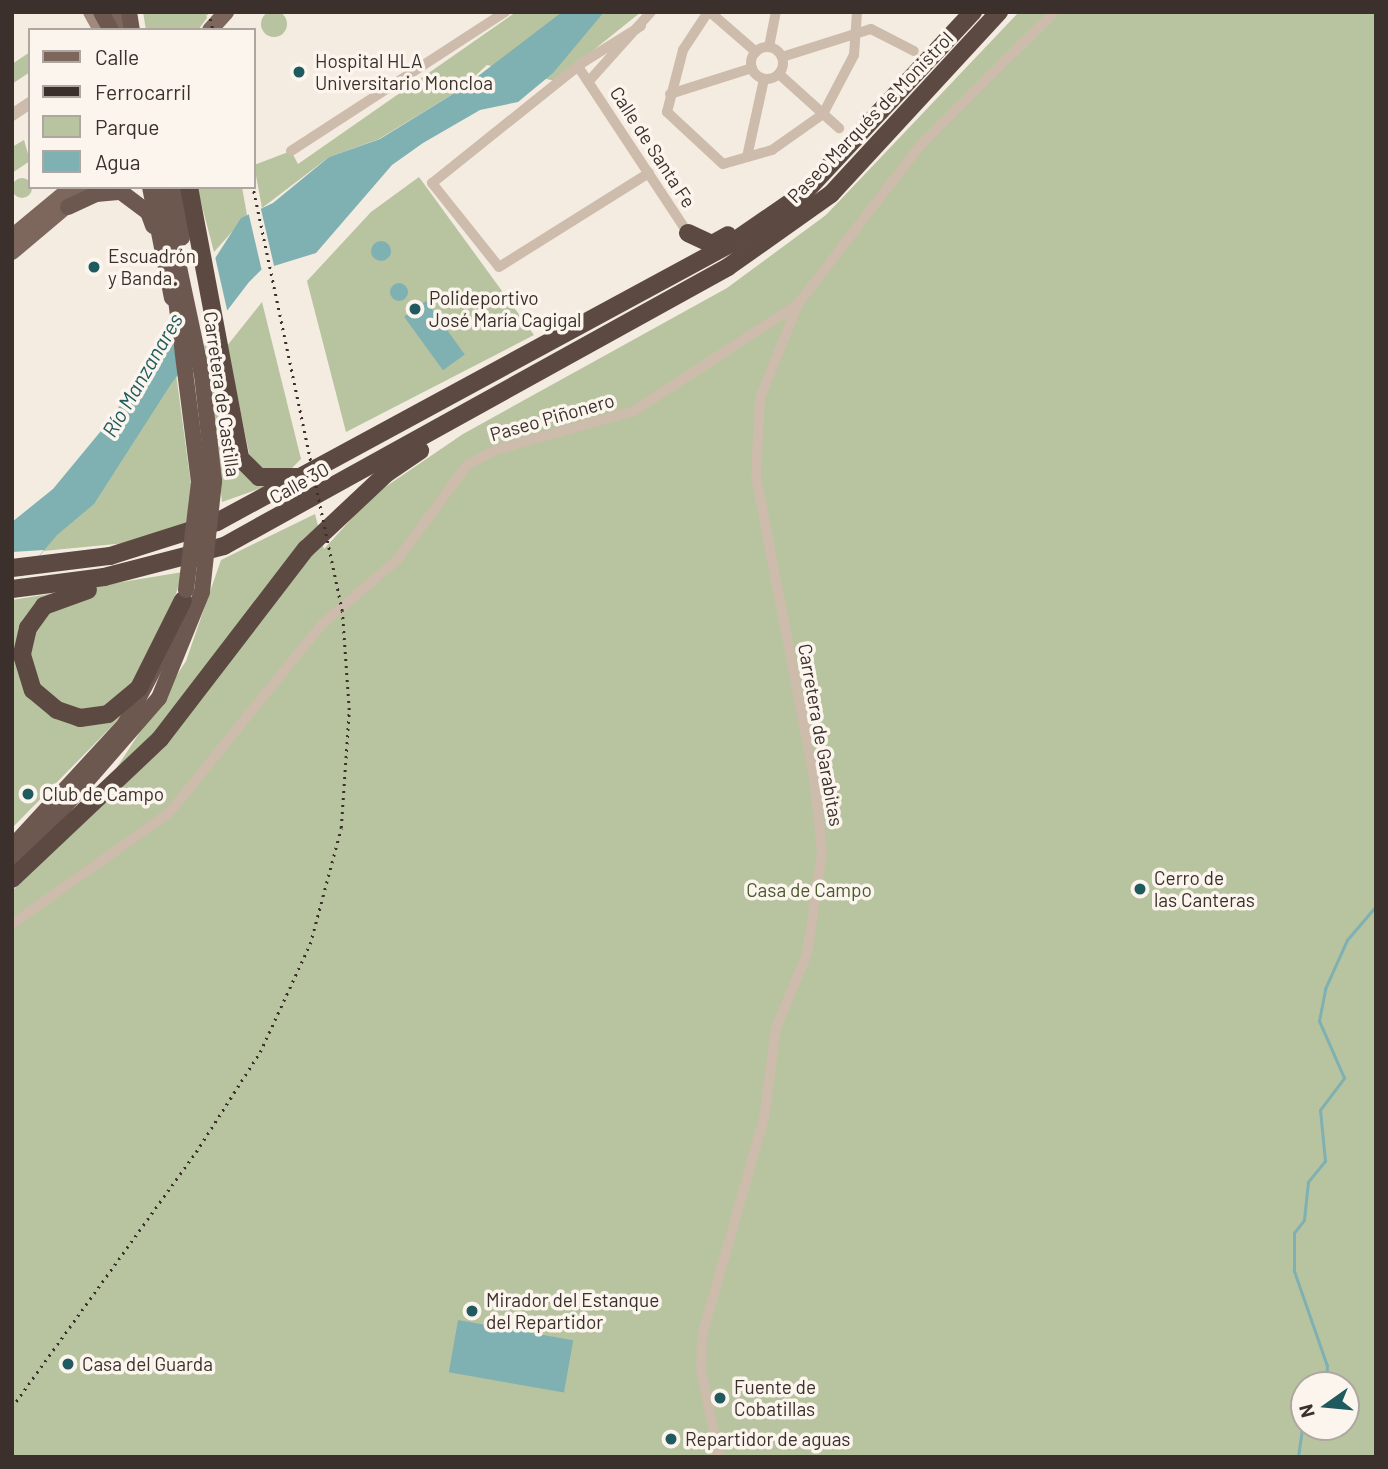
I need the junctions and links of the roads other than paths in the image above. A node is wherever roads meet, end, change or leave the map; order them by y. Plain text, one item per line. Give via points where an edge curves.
1 (90, 12) edge
2 (102, 12) edge
3 (228, 12) edge
4 (505, 12) edge
5 (652, 12) edge
6 (709, 12) edge
7 (776, 12) edge
8 (857, 12) edge
9 (973, 12) edge
10 (999, 12) edge
11 (1054, 12) edge
12 (118, 21) edge
13 (641, 26) junction
14 (99, 28) edge
15 (213, 28) edge
16 (219, 28) edge
17 (858, 32) junction
18 (769, 47) junction
19 (914, 51) dead end
20 (756, 52) junction
21 (782, 57) junction
22 (590, 60) junction
23 (579, 68) junction
24 (752, 68) junction
25 (600, 70) junction
26 (779, 74) junction
27 (764, 79) junction
28 (589, 81) junction
29 (670, 94) junction
30 (28, 104) edge
31 (823, 114) junction
32 (12, 115) edge
33 (839, 128) dead end
34 (291, 151) dead end
35 (747, 157) junction
36 (649, 173) junction
37 (70, 189) edge
38 (87, 189) edge
39 (150, 189) edge
40 (176, 189) edge
41 (189, 189) edge
42 (163, 194) edge
43 (68, 207) junction
44 (785, 208) junction
45 (688, 233) junction
46 (12, 237) edge
47 (12, 252) edge
48 (162, 255) junction
49 (675, 273) junction
50 (798, 304) junction
51 (191, 320) junction
52 (182, 337) junction
53 (582, 348) junction
54 (195, 379) junction
55 (305, 476) junction
56 (224, 546) junction
57 (12, 568) edge
58 (19, 589) edge
59 (191, 594) junction
60 (12, 847) edge
61 (12, 867) edge
62 (12, 879) edge
63 (12, 925) edge
64 (719, 1457) edge

1 - 14 main road
2 - 12 highway
3 - 15 main road
3 - 16 main road
4 - 34 street
5 - 13 street
6 - 20 street
6 - 29 street via 683,50
7 - 18 street
8 - 17 street
9 - 44 highway, Paseo Marqués de Monistrol
10 - 53 highway, Paseo Marqués de Monistrol via 831,194 789,229
11 - 50 street, Paseo Piñonero via 919,147
13 - 22 street
13 - 25 street
17 - 19 street via 883,31
17 - 21 street
17 - 31 street via 844,83
18 - 20 street
18 - 21 street
20 - 24 street
21 - 26 street
22 - 23 street
22 - 25 street
23 - 28 street, Calle de Santa Fe
23 - 36 street via 432,183 499,267
24 - 27 street
24 - 29 street
25 - 28 street
26 - 27 street
26 - 31 street
27 - 35 street
28 - 36 street, Calle de Santa Fe
29 - 35 street via 668,117 715,161
30 - 32 street
31 - 33 street
31 - 35 street via 794,138
36 - 45 street, Calle de Santa Fe
37 - 46 main road
38 - 43 main road
39 - 48 highway
40 - 51 highway
41 - 55 highway via 240,458 259,477
42 - 51 highway, Carretera de Castilla
42 - 52 highway, Carretera de Castilla
43 - 47 main road
43 - 48 highway via 110,191 134,198 148,212
44 - 45 highway via 712,244
44 - 49 highway, Paseo Marqués de Monistrol
45 - 49 highway via 686,258
48 - 52 highway
49 - 55 highway, Paseo Marqués de Monistrol
50 - 63 street, Paseo Piñonero via 634,411 495,450 467,465 397,559 317,630 169,813
50 - 64 street, Carretera de Garabitas via 760,398 756,477 808,742 822,852 807,954 776,1028 764,1119 702,1336 701,1369
51 - 54 highway, Carretera de Castilla
52 - 54 highway, Carretera de Castilla
53 - 56 highway, Calle 30
53 - 62 highway via 360,496 251,613 160,739
54 - 59 highway, Carretera de Castilla, bridge via 207,482
55 - 57 highway, Calle 30 via 164,542 60,564
56 - 58 highway, Calle 30 via 104,578
56 - 59 highway via 54,599 23,641 27,680 47,704 68,716 108,713 139,688
59 - 60 highway, Carretera de Castilla via 164,658 125,724
59 - 61 highway, Carretera de Castilla via 178,664 148,715

